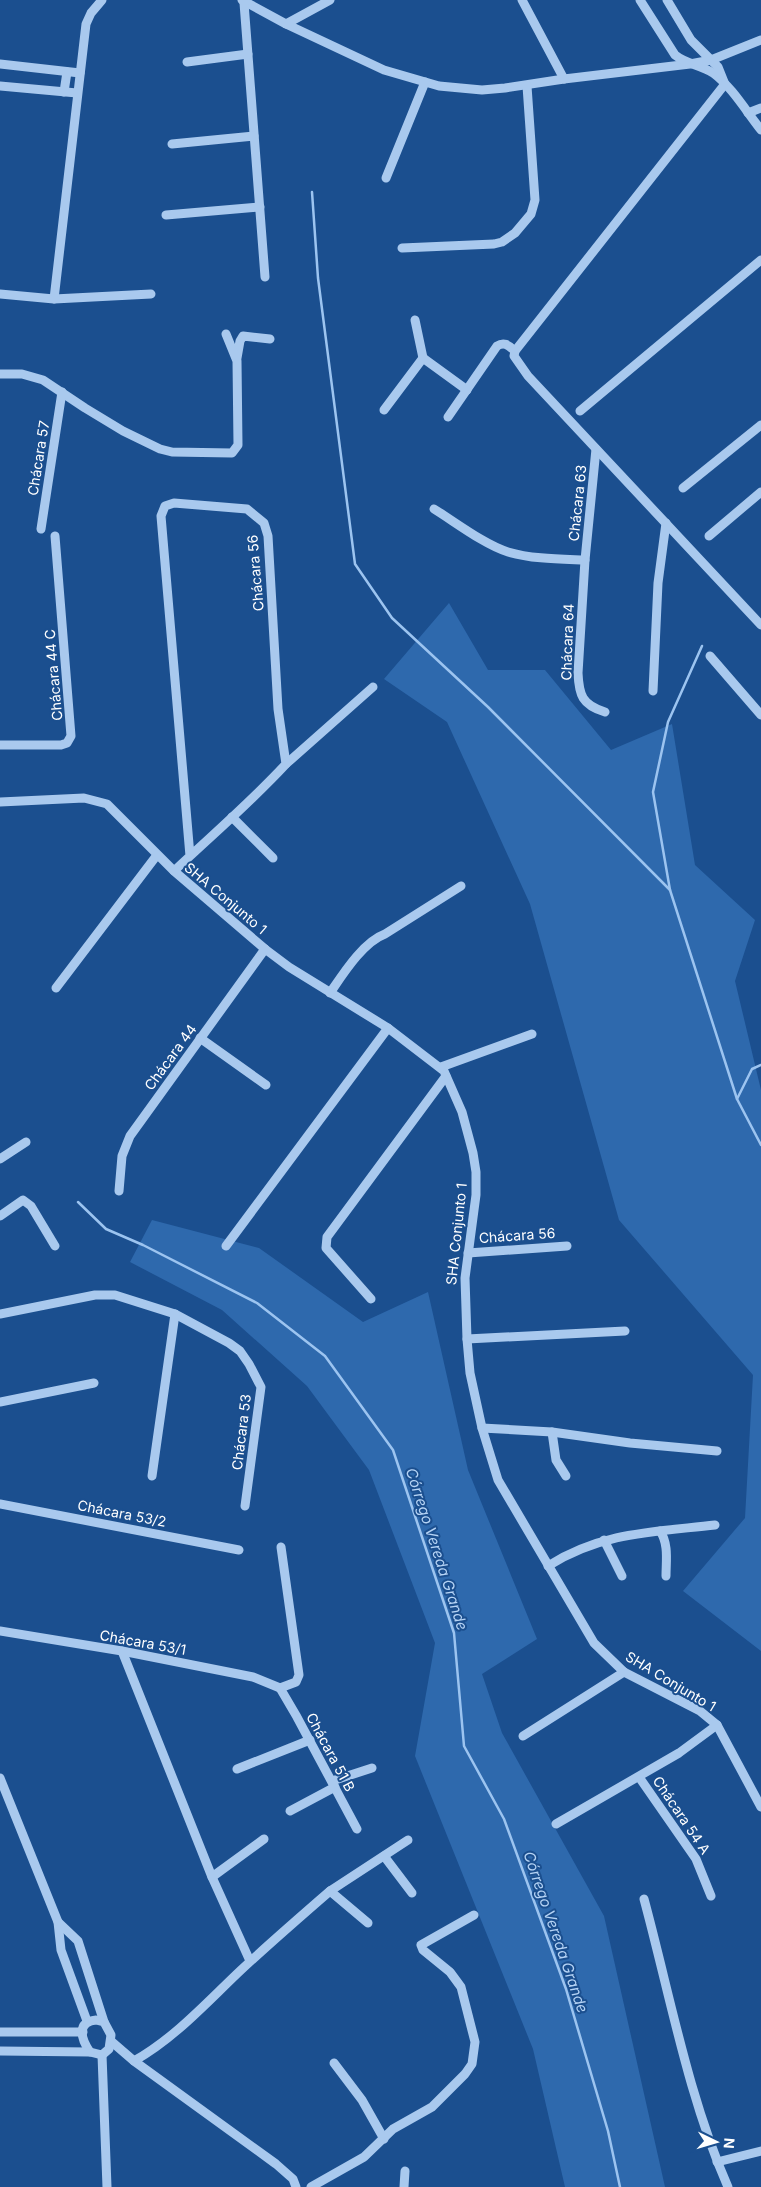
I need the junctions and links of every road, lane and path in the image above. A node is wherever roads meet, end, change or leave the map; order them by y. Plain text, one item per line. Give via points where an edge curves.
1 (102, 0) edge
2 (330, 0) edge
3 (522, 0) edge
4 (640, 0) edge
5 (667, 0) edge
6 (243, 2) edge
7 (286, 24) junction
8 (761, 40) edge
9 (667, 45) junction
10 (695, 46) junction
11 (248, 54) junction
12 (711, 60) junction
13 (187, 62) dead end
14 (0, 64) edge
15 (690, 64) junction
16 (657, 68) junction
17 (67, 72) junction
18 (80, 73) junction
19 (564, 79) junction
20 (425, 82) junction
21 (725, 84) junction
22 (0, 86) edge
23 (527, 86) junction
24 (64, 92) junction
25 (77, 93) junction
26 (761, 108) edge
27 (748, 113) junction
28 (761, 130) edge
29 (254, 136) junction
30 (172, 144) dead end
31 (386, 178) dead end
32 (260, 207) junction
33 (166, 215) dead end
34 (402, 248) dead end
35 (761, 260) edge
36 (265, 277) dead end
37 (0, 294) edge
38 (151, 294) dead end
39 (54, 299) junction
40 (415, 320) dead end
41 (226, 334) dead end
42 (270, 338) dead end
43 (515, 351) junction
44 (424, 358) junction
45 (237, 361) junction
46 (0, 374) edge
47 (467, 390) junction
48 (62, 392) junction
49 (384, 410) dead end
50 (580, 411) dead end
51 (448, 417) dead end
52 (761, 425) edge
53 (596, 449) junction
54 (683, 488) dead end
55 (761, 492) edge
56 (434, 509) dead end
57 (666, 523) junction
58 (41, 529) dead end
59 (55, 536) dead end
60 (709, 536) dead end
61 (585, 560) junction
62 (761, 625) edge
63 (710, 656) dead end
64 (373, 687) dead end
65 (653, 691) dead end
66 (605, 712) dead end
67 (761, 715) edge
68 (0, 746) edge
69 (286, 764) junction
70 (0, 802) edge
71 (232, 816) junction
72 (157, 855) junction
73 (190, 856) junction
74 (273, 858) dead end
75 (174, 871) junction
76 (461, 886) dead end
77 (265, 949) junction
78 (56, 988) dead end
79 (330, 992) junction
80 (388, 1028) junction
81 (532, 1034) dead end
82 (200, 1038) junction
83 (441, 1067) junction
84 (446, 1076) junction
85 (266, 1085) dead end
86 (26, 1142) dead end
87 (0, 1159) edge
88 (120, 1191) dead end
89 (0, 1216) edge
90 (54, 1246) dead end
91 (226, 1246) dead end
92 (567, 1246) dead end
93 (468, 1253) junction
94 (371, 1299) dead end
95 (0, 1314) edge
96 (175, 1314) junction
97 (625, 1331) dead end
98 (467, 1339) junction
99 (94, 1383) dead end
100 (0, 1402) edge
101 (482, 1428) junction
102 (552, 1432) junction
103 (717, 1451) dead end
104 (152, 1476) dead end
105 (566, 1476) dead end
106 (0, 1504) edge
107 (245, 1506) dead end
108 (715, 1525) dead end
109 (660, 1531) junction
110 (604, 1540) junction
111 (281, 1547) dead end
112 (239, 1550) dead end
113 (548, 1566) junction
114 (622, 1576) dead end
115 (666, 1576) dead end
116 (0, 1631) edge
117 (122, 1651) junction
118 (624, 1672) junction
119 (280, 1688) junction
120 (717, 1725) junction
121 (523, 1736) dead end
122 (310, 1740) junction
123 (372, 1768) dead end
124 (237, 1769) dead end
125 (639, 1777) junction
126 (0, 1778) edge
127 (333, 1784) junction
128 (761, 1807) edge
129 (290, 1811) dead end
130 (556, 1824) dead end
131 (357, 1829) dead end
132 (264, 1839) dead end
133 (408, 1840) dead end
134 (384, 1856) junction
135 (212, 1877) junction
136 (330, 1892) junction
137 (412, 1893) dead end
138 (710, 1896) dead end
139 (644, 1899) dead end
140 (474, 1916) dead end
141 (58, 1922) junction
142 (368, 1923) dead end
143 (250, 1962) junction
144 (87, 2021) junction
145 (104, 2022) junction
146 (0, 2032) edge
147 (83, 2032) junction
148 (112, 2042) junction
149 (0, 2051) edge
150 (90, 2052) junction
151 (102, 2055) junction
152 (134, 2061) junction
153 (334, 2063) dead end
154 (384, 2139) junction
155 (761, 2151) edge
156 (717, 2162) junction
157 (406, 2171) dead end
158 (106, 2187) edge
159 (296, 2187) edge
160 (311, 2187) edge
161 (404, 2187) edge
162 (728, 2187) edge

1 - 18 street via 86,24
2 - 7 street
3 - 19 street
4 - 9 street
5 - 10 street
6 - 7 street
6 - 11 street
7 - 20 street via 384,70
8 - 12 street
9 - 15 street
9 - 16 street via 668,54
10 - 12 street
10 - 15 street
11 - 13 street
11 - 29 street
12 - 15 street
12 - 21 street
14 - 17 street
15 - 16 street
15 - 21 street via 713,73
16 - 19 street
17 - 18 street
17 - 24 street
18 - 25 street
19 - 23 street
20 - 23 street via 482,90
20 - 31 street
21 - 27 street
21 - 43 street
22 - 24 street
23 - 34 street via 535,200 530,214 509,238 494,244
24 - 25 street
25 - 39 street
26 - 27 street
27 - 28 street
29 - 30 street
29 - 32 street
32 - 33 street
32 - 36 street
35 - 50 street
37 - 39 street
38 - 39 street
40 - 44 street
41 - 45 street
42 - 45 street via 243,336
43 - 47 street via 506,344 497,346
43 - 53 street via 514,359 528,376
44 - 47 street
44 - 49 street
45 - 48 street via 238,445 232,453 160,449 123,431
46 - 48 street via 32,376
47 - 51 street
48 - 58 street, Chácara 57
52 - 54 street
53 - 57 street
53 - 61 street, Chácara 63
55 - 60 street
56 - 61 street via 507,552 538,558
57 - 62 street
57 - 65 street via 658,583
59 - 68 street, Chácara 44 C via 71,736 67,743 61,745
61 - 66 street, Chácara 64 via 579,689 591,708
63 - 67 street
64 - 69 street
69 - 71 street
69 - 73 street, Chácara 56 via 278,709 268,536 264,523 247,509 168,504 161,516
70 - 72 street, SHA Conjunto 1 via 84,798 99,801 113,809
71 - 73 street
71 - 74 street
72 - 75 street, SHA Conjunto 1
72 - 78 street
73 - 75 street
75 - 77 street, SHA Conjunto 1
76 - 79 street via 378,936
77 - 79 street, SHA Conjunto 1
77 - 82 street, Chácara 44
79 - 80 street, SHA Conjunto 1
80 - 83 street, SHA Conjunto 1
80 - 91 street
81 - 83 street
82 - 85 street
82 - 88 street, Chácara 44 via 125,1146
83 - 84 street, SHA Conjunto 1
84 - 93 street, SHA Conjunto 1 via 462,1112 476,1172
84 - 94 street via 326,1240 326,1248
86 - 87 street
89 - 90 street via 26,1201
92 - 93 street, Chácara 56
93 - 98 street, SHA Conjunto 1 via 464,1298
95 - 96 street, Chácara 53 via 105,1293 129,1297
96 - 104 street
96 - 107 street, Chácara 53 via 240,1351 261,1387
97 - 98 street
98 - 101 street, SHA Conjunto 1 via 470,1373
99 - 100 street
101 - 102 street
101 - 113 street, SHA Conjunto 1 via 498,1480
102 - 103 street
102 - 105 street via 556,1460
106 - 112 street, Chácara 53/2
108 - 109 street
109 - 110 street
109 - 115 street via 666,1547
110 - 113 street via 569,1553
110 - 114 street
111 - 119 street via 299,1675 296,1682
113 - 118 street, SHA Conjunto 1 via 594,1643
116 - 117 street, Chácara 53/1
117 - 119 street, Chácara 53/1 via 253,1677
117 - 135 street
118 - 120 street, SHA Conjunto 1 via 700,1711
118 - 121 street
119 - 122 street, Chácara 51 B
120 - 125 street, Chácara 54 A via 679,1754
120 - 128 street, SHA Conjunto 1
122 - 124 street
122 - 127 street, Chácara 51 B
123 - 127 street
125 - 130 street, Chácara 54 A
125 - 138 street, Chácara 54 A via 696,1859
126 - 141 street
127 - 129 street
127 - 131 street, Chácara 51 B
132 - 135 street
133 - 134 street
134 - 136 street
134 - 137 street
135 - 143 street
136 - 142 street
136 - 143 street
139 - 156 street via 692,2082
140 - 154 street via 421,1945 461,1987 475,2042 472,2064 432,2107 393,2129
141 - 144 street via 61,1950
141 - 145 street via 78,1941
143 - 152 street via 155,2050
144 - 145 street
144 - 147 street
145 - 148 street
146 - 147 street
147 - 150 street
148 - 151 street
148 - 152 street
149 - 150 street
150 - 151 street
151 - 158 street
152 - 159 street via 276,2164
153 - 154 street via 362,2100
154 - 160 street via 364,2157
155 - 156 street
156 - 162 street
157 - 161 street

